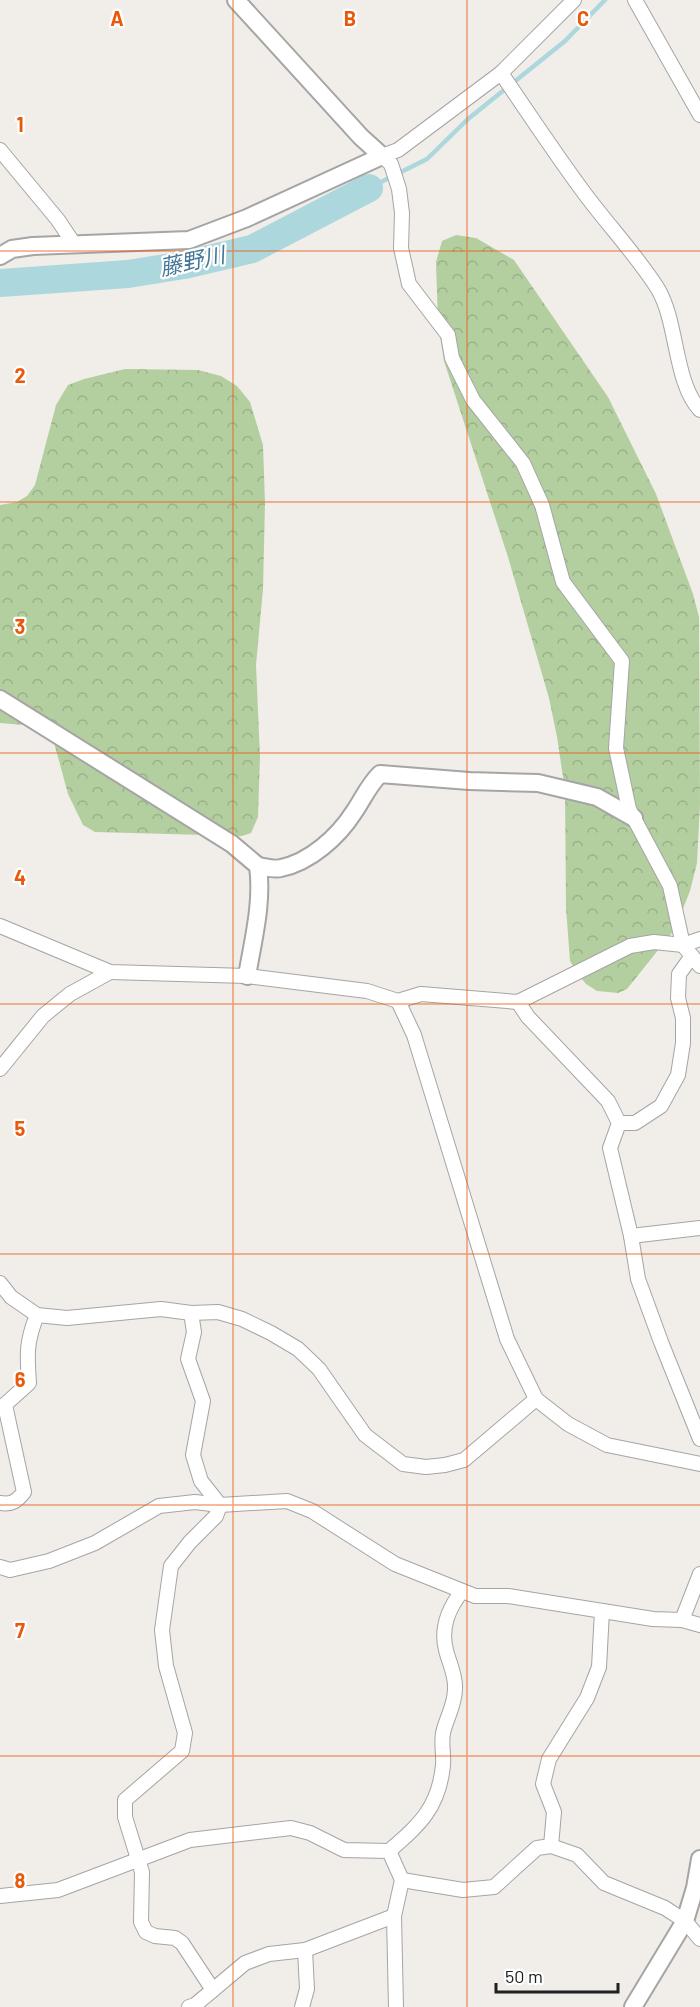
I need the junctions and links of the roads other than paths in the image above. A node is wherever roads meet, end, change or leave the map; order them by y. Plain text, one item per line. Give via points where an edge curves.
1 (237, 0) edge
2 (574, 0) edge
3 (635, 0) edge
4 (501, 74) junction
5 (700, 115) edge
6 (0, 150) edge
7 (382, 156) junction
8 (74, 244) junction
9 (0, 256) edge
10 (700, 410) edge
11 (0, 699) edge
12 (634, 818) junction
13 (258, 866) junction
14 (0, 926) edge
15 (700, 939) edge
16 (692, 956) edge
17 (110, 972) junction
18 (247, 976) junction
19 (398, 1000) junction
20 (518, 1002) junction
21 (0, 1069) edge
22 (619, 1123) junction
23 (700, 1228) edge
24 (631, 1236) junction
25 (0, 1283) edge
26 (191, 1313) junction
27 (37, 1315) junction
28 (536, 1399) junction
29 (3, 1407) edge
30 (700, 1439) edge
31 (700, 1464) edge
32 (0, 1503) edge
33 (220, 1505) junction
34 (0, 1567) edge
35 (700, 1574) edge
36 (462, 1591) junction
37 (602, 1611) junction
38 (682, 1620) junction
39 (700, 1625) edge
40 (551, 1846) junction
41 (389, 1851) junction
42 (700, 1858) edge
43 (139, 1859) junction
44 (402, 1880) junction
45 (0, 1896) edge
46 (394, 1916) junction
47 (684, 1921) junction
48 (700, 1939) edge
49 (305, 1950) junction
50 (213, 1990) junction
51 (189, 2007) edge
52 (302, 2007) edge
53 (396, 2007) edge
54 (633, 2007) edge

1 - 7 street
2 - 4 street
3 - 5 street
4 - 7 street via 398,150
4 - 10 street via 584,194 658,290 684,380
6 - 8 street
7 - 8 street via 189,240
7 - 12 street via 391,164 399,189 401,248 409,284 448,335 452,358 473,400 523,463 542,506 563,582 622,661 616,748
8 - 9 street via 12,249
11 - 13 street via 232,844
12 - 13 street via 597,797 538,783 380,774 369,784 354,813 304,861 279,869
12 - 16 street via 670,886
13 - 18 street via 259,903
14 - 17 street
15 - 16 street
16 - 20 street via 654,942 630,946
16 - 22 street via 679,974 683,1043 678,1075 662,1106 635,1123
17 - 18 street
17 - 21 street via 70,994 43,1016
18 - 19 street via 367,992
19 - 20 street via 421,994
19 - 28 street via 414,1035 507,1339
20 - 22 street via 608,1101
22 - 24 street via 610,1148
23 - 24 street
24 - 30 street via 638,1279
25 - 27 street via 11,1297
26 - 27 street via 161,1309 67,1318
26 - 28 street via 218,1312 242,1319 298,1349 319,1370 365,1435 403,1464 426,1467 464,1460
26 - 33 street via 194,1332 188,1359 203,1401 193,1455 201,1481
27 - 29 street via 27,1351 29,1383
28 - 31 street via 568,1424 607,1445
29 - 32 street via 24,1492 17,1501
33 - 34 street via 195,1502 159,1506 95,1543 49,1561 10,1570
33 - 36 street via 287,1501 312,1511 394,1564
33 - 43 street via 216,1516 171,1566 162,1630 166,1666 185,1733 182,1751 125,1800 125,1817
35 - 38 street
36 - 37 street via 475,1596 508,1596
36 - 41 street via 450,1607 444,1630 455,1689 442,1734 439,1790 424,1820
37 - 38 street
37 - 40 street via 599,1667 587,1698 549,1758 543,1784 554,1812
38 - 39 street
40 - 44 street via 537,1848 494,1887 463,1890
40 - 47 street via 577,1855 604,1883 665,1908
41 - 43 street via 344,1850 291,1828 190,1840
41 - 44 street
42 - 47 street
43 - 45 street via 58,1890
43 - 50 street via 141,1922 146,1932 182,1943
44 - 46 street
46 - 49 street
46 - 53 street
47 - 48 street
47 - 54 street
49 - 50 street via 269,1954 245,1964
49 - 52 street via 307,1989
50 - 51 street

